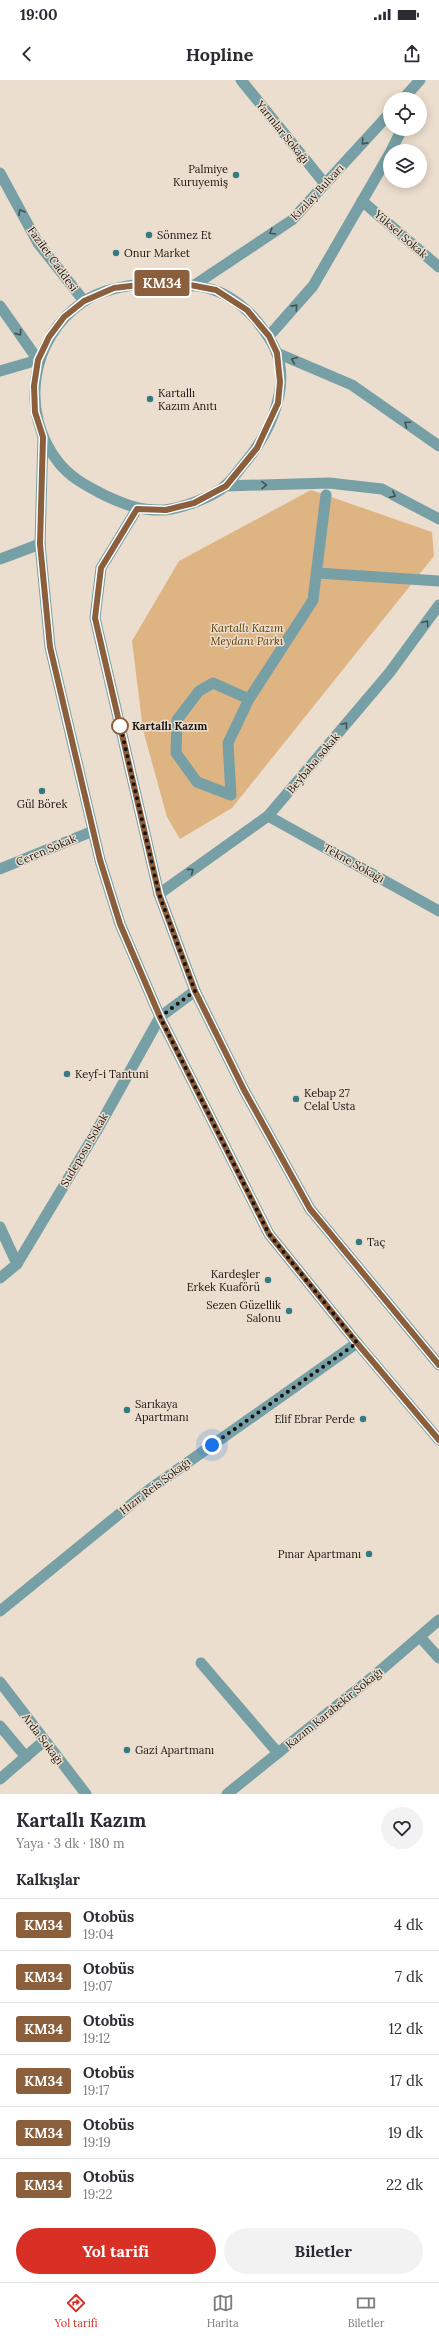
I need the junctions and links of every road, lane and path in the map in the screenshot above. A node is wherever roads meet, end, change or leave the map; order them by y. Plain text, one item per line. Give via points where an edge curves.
1 (241, 80) edge
2 (421, 80) edge
3 (409, 92) edge
4 (417, 92) edge
5 (383, 121) edge
6 (383, 166) edge
7 (0, 173) edge
8 (325, 184) junction
9 (362, 201) junction
10 (439, 267) edge
11 (193, 286) junction
12 (84, 301) junction
13 (0, 306) edge
14 (269, 336) junction
15 (277, 353) junction
16 (38, 360) junction
17 (0, 371) edge
18 (43, 437) junction
19 (439, 446) edge
20 (226, 486) junction
21 (326, 495) dead end
22 (137, 509) junction
23 (439, 519) edge
24 (40, 544) junction
25 (0, 559) edge
26 (316, 573) junction
27 (439, 581) edge
28 (439, 605) edge
29 (249, 699) junction
30 (268, 816) junction
31 (93, 830) junction
32 (0, 869) edge
33 (159, 894) junction
34 (439, 910) edge
35 (195, 991) junction
36 (160, 1017) junction
37 (0, 1227) edge
38 (17, 1264) junction
39 (0, 1278) edge
40 (357, 1343) junction
41 (439, 1365) edge
42 (439, 1440) edge
43 (0, 1610) edge
44 (439, 1620) edge
45 (420, 1637) junction
46 (439, 1658) edge
47 (201, 1663) dead end
48 (0, 1682) edge
49 (0, 1726) edge
50 (44, 1741) junction
51 (278, 1753) junction
52 (26, 1757) junction
53 (0, 1779) edge
54 (86, 1794) edge
55 (227, 1794) edge

1 - 8 street, Yarınlar Sokağı
2 - 3 street
2 - 4 street
5 -> 8 street, Kızılay Bulvarı
6 - 9 street
12 -> 7 street, Fazilet Caddesi via 38,243
8 -> 11 street, Kızılay Bulvarı via 292,220
9 - 10 street, Yüksel Sokak
14 -> 9 street via 313,286
11 - 12 street via 154,283 114,288
11 - 14 street via 216,290 247,310
12 - 16 street via 64,317 49,337
13 -> 16 street
14 - 15 street
19 -> 15 street via 352,385
15 - 20 street via 280,382 278,403 257,448
16 - 17 street
16 - 18 street via 34,386 35,412
18 - 22 street via 59,463 82,484
18 - 24 street
20 - 22 street via 194,503 166,510
20 -> 23 street via 329,483 382,489
21 - 26 street
22 - 33 street via 101,568 95,618
24 - 25 street
24 - 31 street via 50,647
26 - 27 street
26 - 29 street via 313,600
30 -> 28 street, Beybaba sokak via 390,672
29 - 29 street via 228,743 231,795 197,782 176,753 177,720 199,691 213,683
33 -> 30 street, Beybaba sokak
30 - 34 street, Tekne Sokağı
31 - 32 street, Ceren Sokak
31 - 36 street via 120,924
33 - 35 street
35 - 36 street
35 - 41 street via 244,1090 310,1209
36 - 38 street, Sudeposu Sokak via 96,1132
36 - 40 street via 269,1234
37 - 38 street
38 - 39 street, Sudeposu Sokak
40 - 42 street
40 - 43 street, Hızır Reis Sokağı via 150,1489
44 - 45 street, Kazım Karabekir Sokağı
45 - 46 street
45 - 51 street, Kazım Karabekir Sokağı
47 - 51 street
48 - 50 street, Arda Sokağı
49 - 52 street
50 - 52 street
50 - 54 street, Arda Sokağı
51 - 55 street, Kazım Karabekir Sokağı
52 - 53 street

